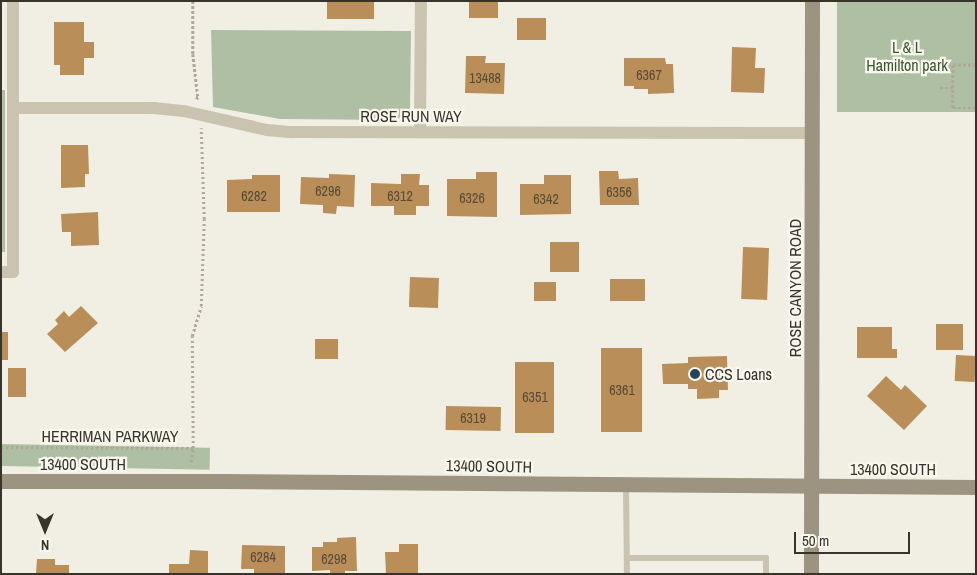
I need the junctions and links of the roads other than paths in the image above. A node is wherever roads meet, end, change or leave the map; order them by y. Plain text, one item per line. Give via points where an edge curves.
1 (13, 1) edge
2 (420, 1) edge
3 (812, 1) edge
4 (13, 108) junction
5 (420, 132) junction
6 (812, 133) junction
7 (7, 272) edge
8 (1, 481) edge
9 (626, 485) junction
10 (812, 486) junction
11 (976, 486) edge
12 (627, 558) junction
13 (627, 574) edge
14 (766, 574) edge
15 (811, 574) edge

1 - 4 street
2 - 5 street
3 - 6 main road, ROSE CANYON ROAD
4 - 5 street, ROSE RUN WAY via 154,108 279,131
4 - 7 street
5 - 6 street, ROSE RUN WAY
6 - 10 main road, ROSE CANYON ROAD
8 - 9 main road, 13400 SOUTH
9 - 10 main road, 13400 SOUTH
9 - 12 lane
10 - 11 main road, 13400 SOUTH
10 - 15 main road, ROSE CANYON ROAD
12 - 13 lane
12 - 14 lane via 766,558

